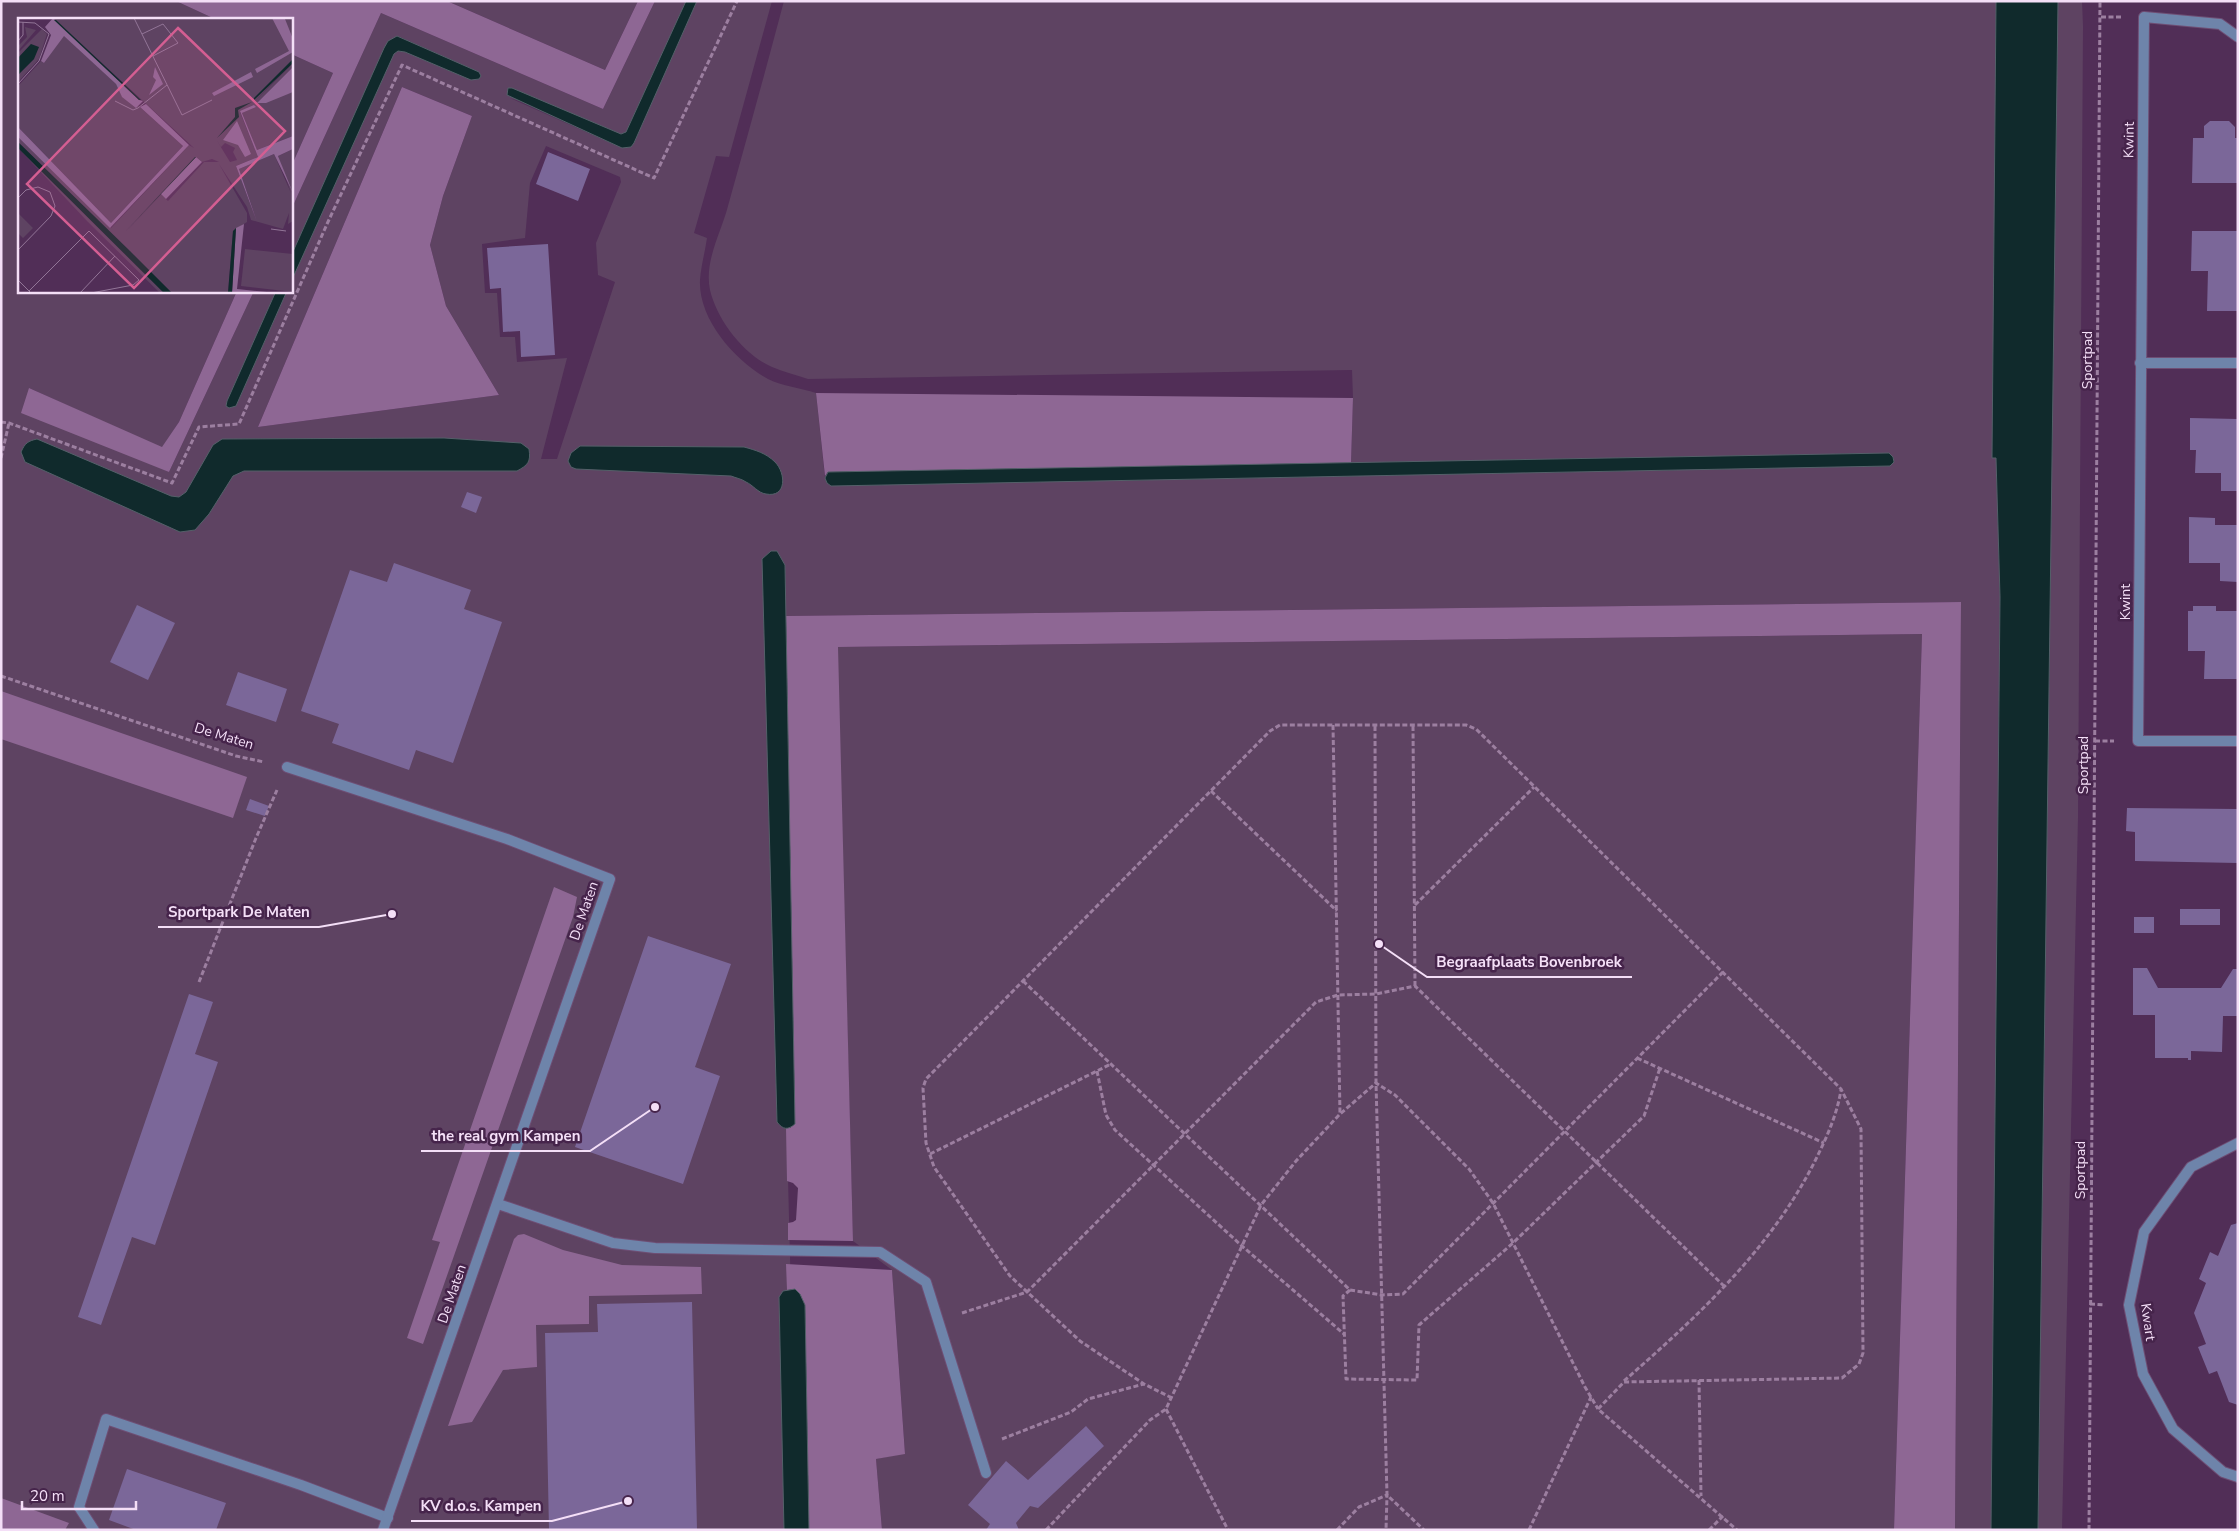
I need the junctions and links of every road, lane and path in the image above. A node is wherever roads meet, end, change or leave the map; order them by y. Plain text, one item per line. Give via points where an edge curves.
1 (737, 1) edge
2 (2100, 1) edge
3 (2238, 37) edge
4 (2140, 363) junction
5 (2238, 363) edge
6 (1, 422) edge
7 (9, 423) junction
8 (1, 458) edge
9 (1, 676) edge
10 (1333, 725) junction
11 (1375, 726) junction
12 (1413, 726) junction
13 (2238, 741) edge
14 (287, 767) junction
15 (1534, 786) junction
16 (1211, 791) junction
17 (1414, 906) junction
18 (1336, 910) junction
19 (1723, 972) junction
20 (1022, 981) junction
21 (200, 982) dead end
22 (1415, 986) junction
23 (1376, 994) junction
24 (1338, 995) junction
25 (1638, 1058) junction
26 (1111, 1064) junction
27 (1660, 1068) junction
28 (1097, 1071) junction
29 (1376, 1083) junction
30 (1841, 1089) junction
31 (1340, 1114) junction
32 (1565, 1130) junction
33 (1186, 1134) junction
34 (1824, 1143) junction
35 (2238, 1144) edge
36 (930, 1154) junction
37 (1598, 1162) junction
38 (1154, 1166) junction
39 (1493, 1203) junction
40 (498, 1204) junction
41 (1261, 1205) junction
42 (1513, 1243) junction
43 (1242, 1246) junction
44 (1725, 1286) junction
45 (1350, 1290) junction
46 (1028, 1292) junction
47 (1382, 1295) junction
48 (938, 1320) junction
49 (1344, 1334) junction
50 (1384, 1380) junction
51 (1699, 1380) junction
52 (1624, 1382) junction
53 (1144, 1384) junction
54 (1591, 1397) junction
55 (1172, 1398) junction
56 (1166, 1409) junction
57 (1598, 1409) junction
58 (978, 1448) junction
59 (986, 1473) dead end
60 (2238, 1478) edge
61 (1387, 1495) junction
62 (1701, 1497) junction
63 (1723, 1516) junction
64 (388, 1518) junction
65 (94, 1530) edge
66 (383, 1530) edge
67 (1046, 1530) edge
68 (1228, 1530) edge
69 (1336, 1530) edge
70 (1386, 1530) edge
71 (1424, 1530) edge
72 (1529, 1530) edge
73 (1709, 1530) edge
74 (1737, 1530) edge
75 (2089, 1530) edge

1 - 7 path via 654,178 402,65 327,224 239,424 199,427 172,483
2 - 75 path, Sportpad
3 - 4 street, Kwint via 2220,24 2144,17
4 - 5 street
4 - 13 street, Kwint via 2138,741
6 - 7 path
7 - 8 path
9 - 14 path, De Maten via 236,756
10 - 11 path
10 - 16 path via 1280,725 1270,731
10 - 18 path
11 - 12 path
11 - 23 path
12 - 15 path via 1466,726 1476,729
12 - 17 path
14 - 21 path
14 - 40 street, De Maten via 507,839 610,879
15 - 17 path
15 - 19 path
16 - 18 path
16 - 20 path
17 - 22 path
18 - 24 path
19 - 25 path
19 - 30 path
20 - 26 path
20 - 36 path via 926,1079 923,1088 926,1143
22 - 23 path
22 - 32 path
23 - 24 path
23 - 29 path
24 - 31 path
24 - 33 path via 1316,1002
25 - 27 path
25 - 32 path
26 - 28 path
26 - 33 path
27 - 34 path
27 - 37 path via 1644,1116
28 - 36 path
28 - 38 path via 1106,1115 1115,1130
29 - 31 path
29 - 39 path via 1395,1095 1469,1169
29 - 47 path
30 - 34 path
30 - 51 path via 1861,1129 1862,1353 1859,1364 1842,1378
31 - 41 path
32 - 37 path
32 - 39 path
33 - 38 path
33 - 41 path
34 - 44 path via 1773,1230
35 - 60 street, Kwart via 2191,1166 2144,1232 2130,1305 2143,1374 2173,1429 2223,1472
36 - 46 path via 934,1167 1010,1276
37 - 42 path
37 - 44 path
38 - 43 path
38 - 46 path
39 - 42 path
39 - 47 path via 1403,1294
40 - 48 street via 613,1243 655,1248 880,1252 926,1282
40 - 64 street, De Maten
41 - 43 path
41 - 45 path
42 - 50 path via 1419,1325 1416,1380
42 - 54 path
43 - 49 path
43 - 55 path
44 - 52 path
45 - 47 path
45 - 49 path via 1343,1296
46 - 48 path
46 - 53 path via 1080,1341
47 - 50 path
48 - 58 street
49 - 50 path via 1346,1379
50 - 61 path
51 - 52 path
51 - 62 path
52 - 57 path
53 - 55 path
53 - 58 path via 1088,1399 1071,1412
54 - 57 path
54 - 72 path
55 - 56 path
56 - 67 path via 1150,1420
56 - 68 path
57 - 62 path
58 - 59 street
61 - 69 path via 1359,1507
61 - 70 path
61 - 71 path
62 - 63 path
63 - 73 path
63 - 74 path
64 - 65 street via 106,1419 79,1507
64 - 66 street, De Maten

